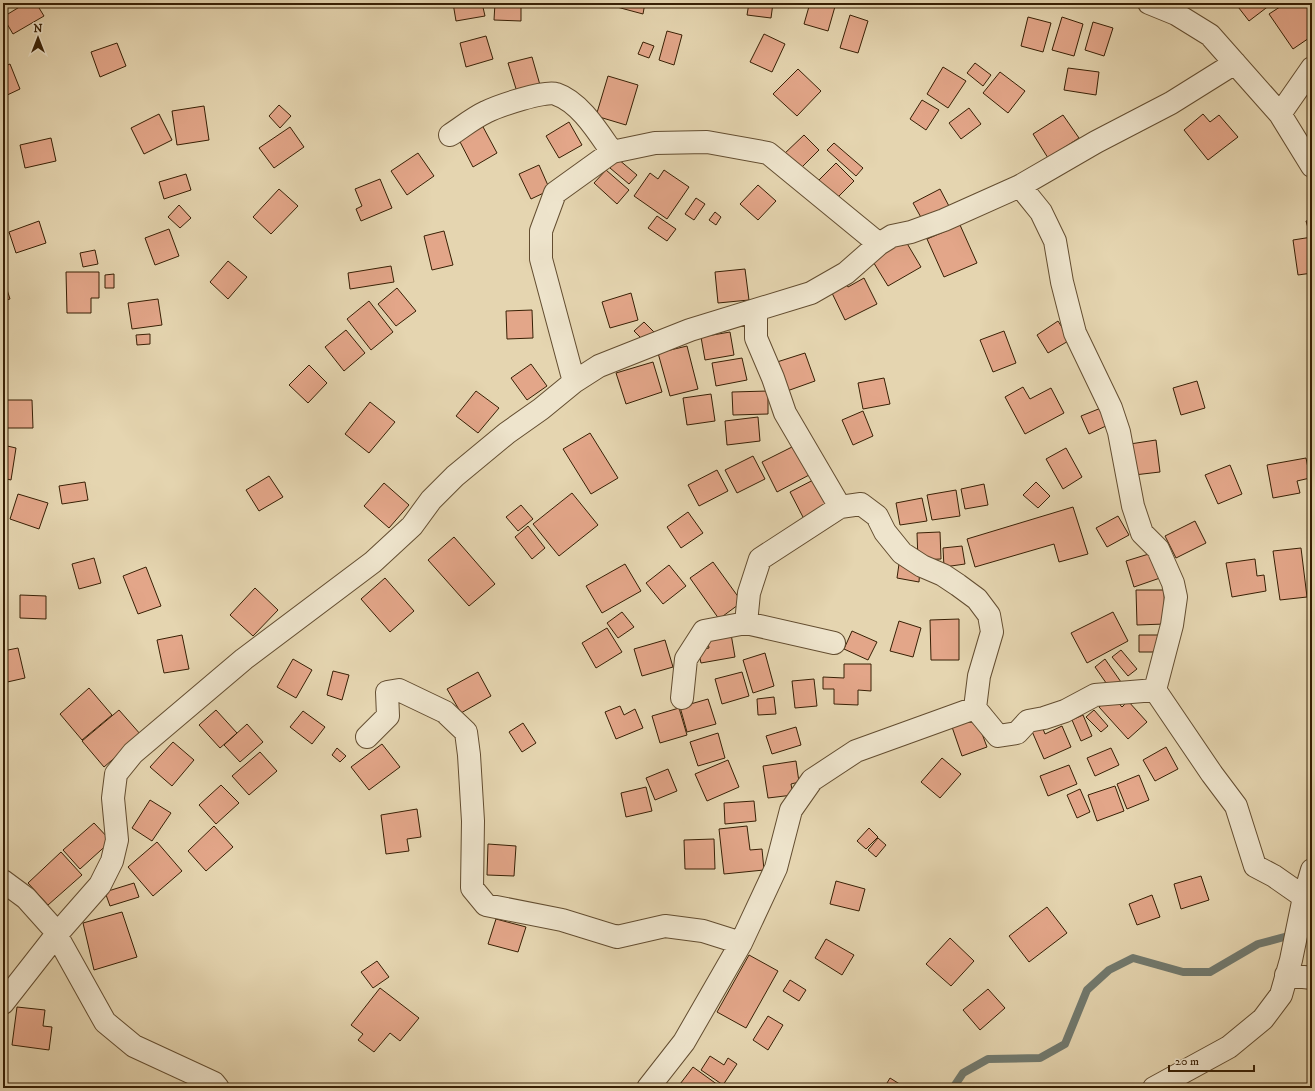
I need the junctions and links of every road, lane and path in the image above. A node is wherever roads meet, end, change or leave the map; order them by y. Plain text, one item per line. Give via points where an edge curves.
1 (1149, 3) edge
2 (1235, 63) junction
3 (1312, 68) edge
4 (1280, 114) junction
5 (450, 135) dead end
6 (612, 152) junction
7 (1312, 166) edge
8 (1020, 186) junction
9 (880, 244) junction
10 (756, 310) junction
11 (574, 382) junction
12 (840, 507) junction
13 (746, 623) junction
14 (834, 643) dead end
15 (1155, 690) junction
16 (682, 698) dead end
17 (974, 708) junction
18 (367, 736) dead end
19 (1312, 870) edge
20 (3, 881) edge
21 (1304, 897) junction
22 (57, 934) junction
23 (741, 943) junction
24 (1288, 968) junction
25 (1312, 978) edge
26 (3, 1003) edge
27 (218, 1088) edge
28 (648, 1088) edge
29 (1154, 1088) edge

1 - 2 street via 1176,14 1210,35
2 - 4 street
2 - 8 street via 1171,103
3 - 4 street
4 - 7 street
5 - 6 street via 485,112 527,97 555,93 573,103
6 - 9 street via 655,143 707,142 768,153
6 - 11 street via 555,193 541,231 541,259
8 - 9 street via 944,220 912,232 892,236
8 - 15 street via 1041,212 1055,241 1075,333 1111,408 1119,432 1133,506 1142,532 1158,549 1173,583 1176,597 1172,625
9 - 10 street via 846,273 811,293
10 - 11 street via 690,330 599,366
10 - 12 street via 756,338 785,413
11 - 22 street via 455,476 431,500 412,526 373,562 244,659 133,753 116,774 113,798 117,840 112,861 100,885
12 - 13 street via 760,559 749,593
12 - 17 street via 861,504 877,516 885,532 902,553 958,585 977,599 989,615 992,632 979,676
13 - 14 street
13 - 16 street via 704,631 686,659
15 - 17 street via 1095,695 1065,711 1028,721 1017,733 998,736
15 - 21 street via 1236,806 1255,866
17 - 23 street via 856,751 812,780 791,810 776,868
18 - 23 street via 388,716 387,692 399,690 444,712 466,732 470,755 473,821 472,888 486,905 562,920 617,937 665,926 703,931
19 - 21 street
20 - 22 street via 26,898
21 - 24 street
22 - 26 street
22 - 27 street via 105,1022 134,1046 214,1083
23 - 28 street via 684,1042
24 - 25 street
24 - 29 street via 1281,995 1263,1019 1229,1047

